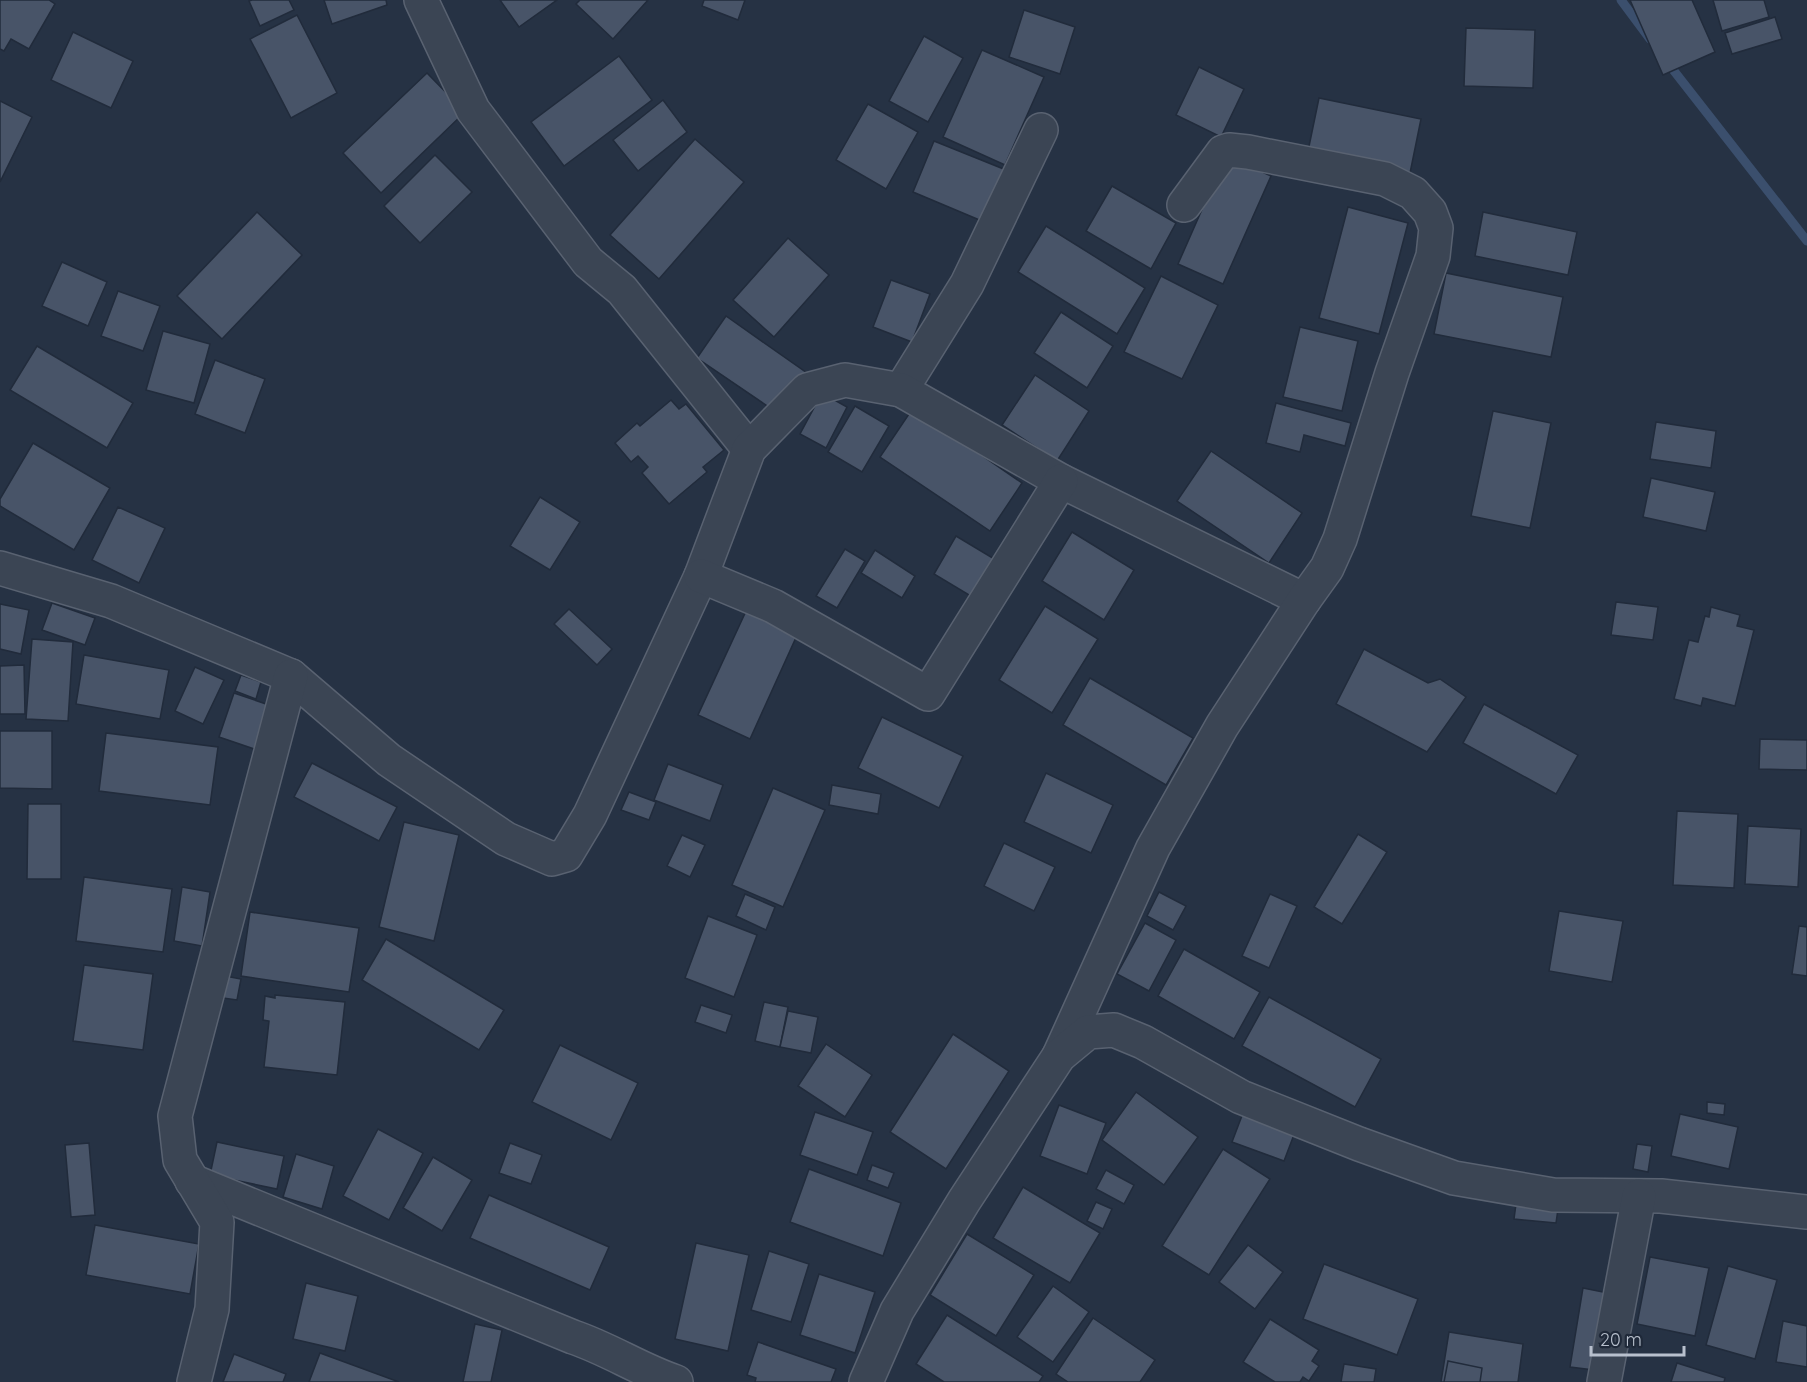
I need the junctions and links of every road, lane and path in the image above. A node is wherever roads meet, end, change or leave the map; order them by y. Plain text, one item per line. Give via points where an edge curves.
1 (421, 0) edge
2 (1041, 130) dead end
3 (1184, 205) dead end
4 (901, 390) junction
5 (749, 449) junction
6 (1061, 481) junction
7 (0, 568) edge
8 (701, 576) junction
9 (1304, 600) junction
10 (291, 676) junction
11 (1059, 1056) junction
12 (192, 1181) junction
13 (1639, 1196) junction
14 (1807, 1212) edge
15 (194, 1382) edge
16 (676, 1382) edge
17 (866, 1382) edge
18 (1604, 1382) edge

1 - 5 street via 473,110 588,262 622,290
2 - 4 street via 967,284
3 - 9 street via 1223,152 1229,150 1385,179 1413,193 1430,212 1436,228 1433,256 1340,539 1327,568
4 - 5 street via 845,380 807,390
4 - 6 street
5 - 8 street
6 - 8 street via 928,694 773,606
6 - 9 street
7 - 10 street via 111,601
8 - 10 street via 590,815 566,855 552,859 506,839 389,760
9 - 11 street via 1222,726 1153,848
10 - 12 street via 175,1116 180,1160
11 - 13 street via 1088,1032 1114,1030 1241,1097 1454,1178 1553,1195
11 - 17 street via 897,1311
12 - 15 street via 217,1222 212,1309
12 - 16 street via 597,1345
13 - 14 street
13 - 18 street

